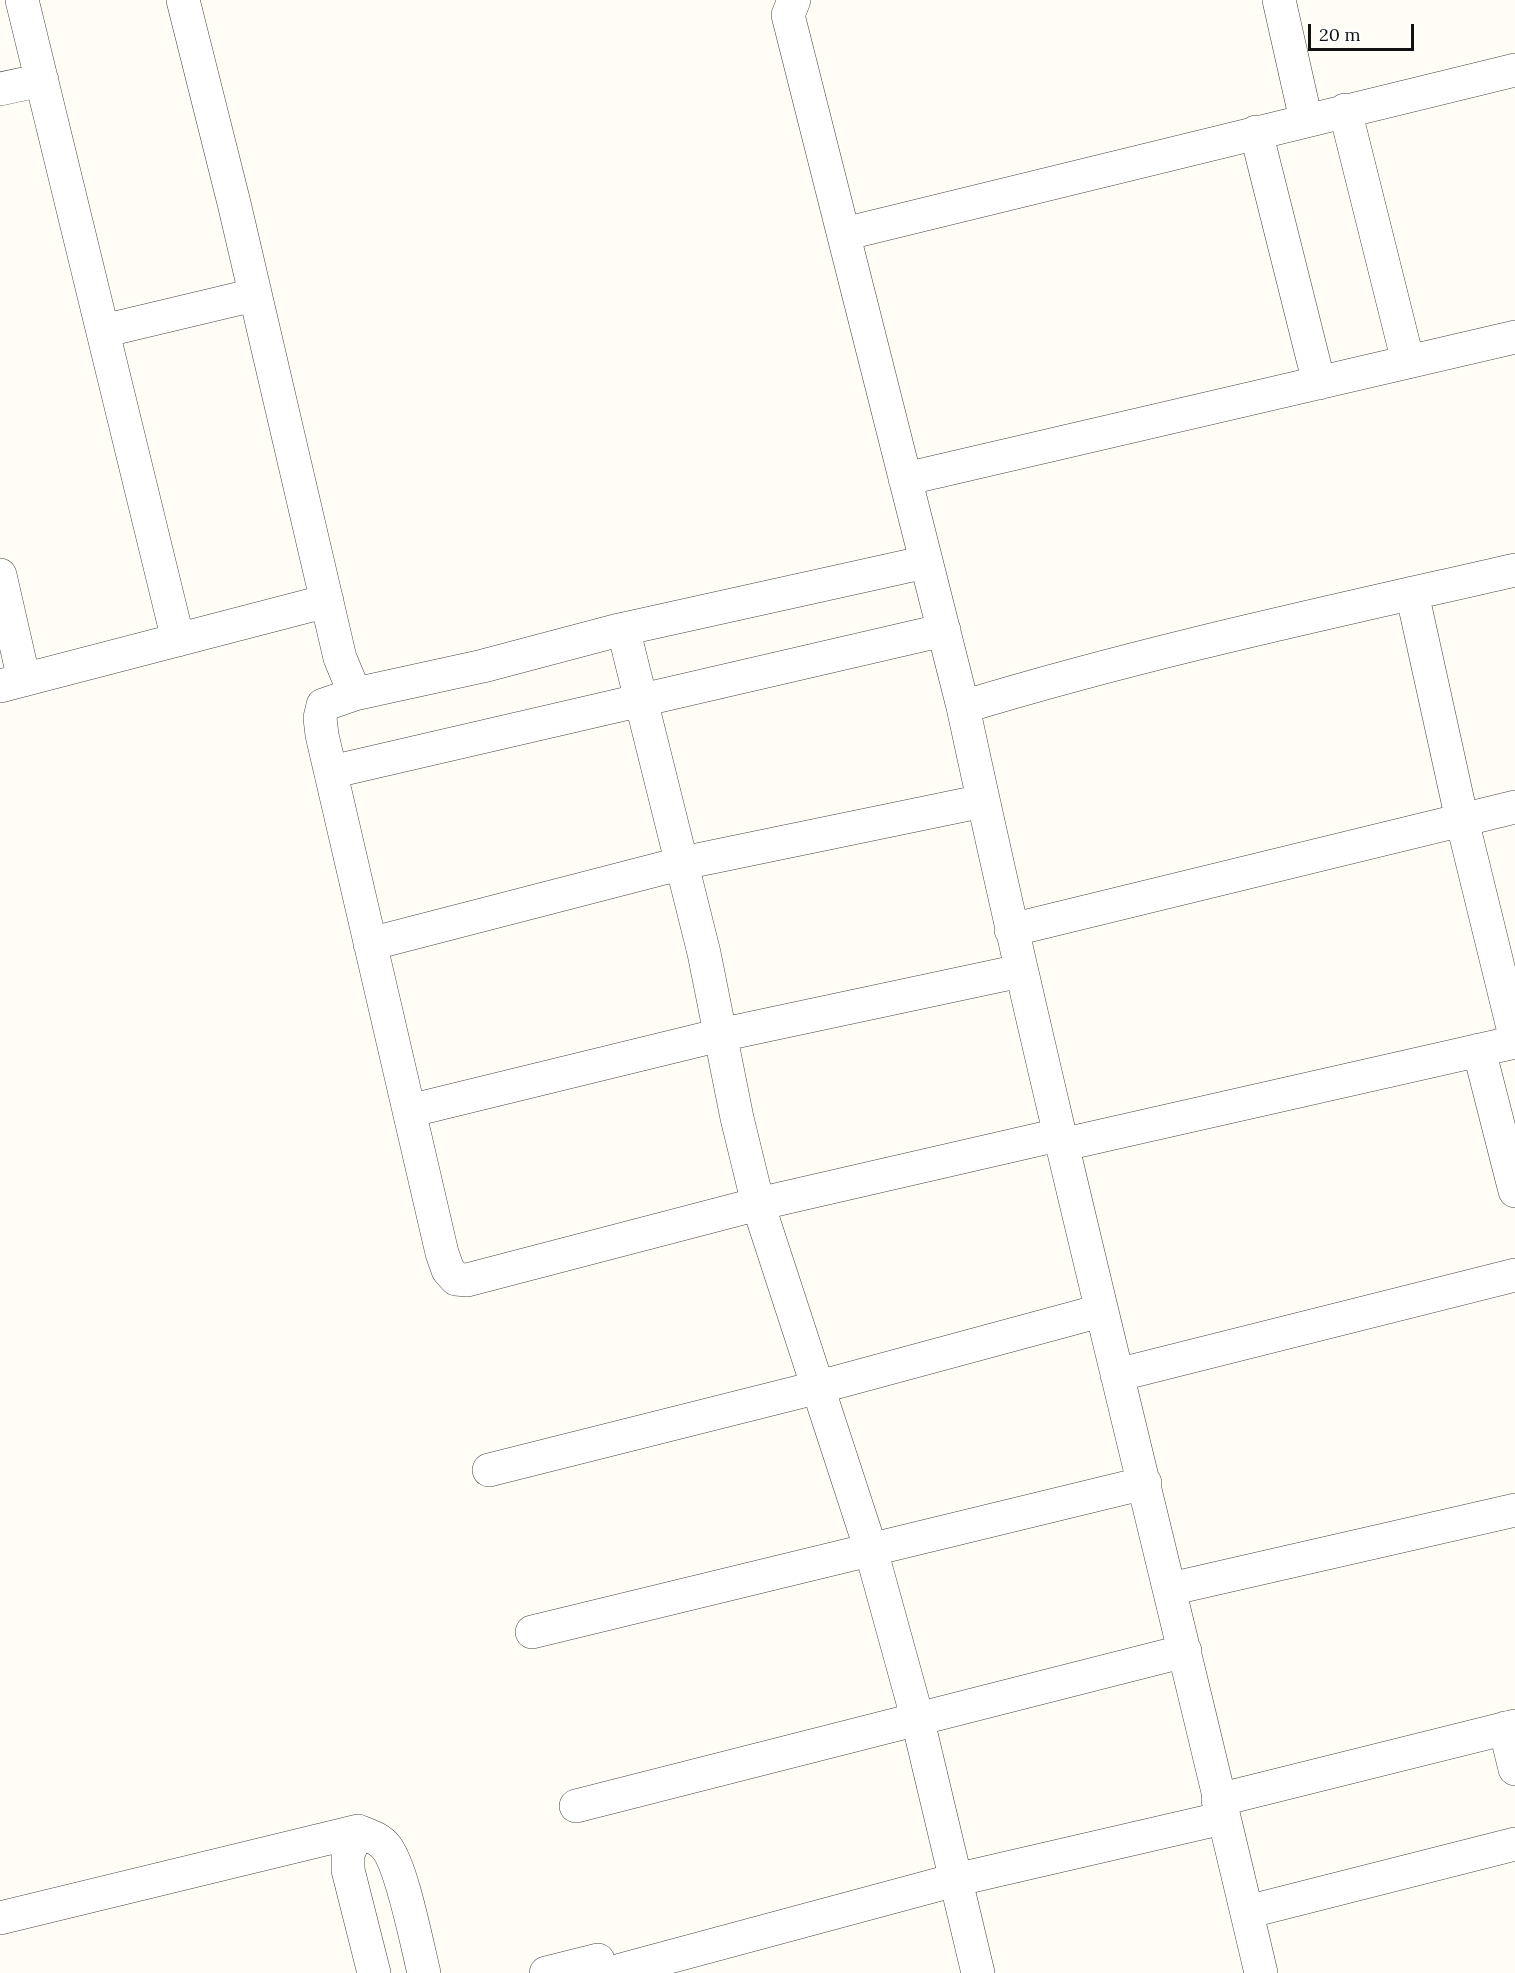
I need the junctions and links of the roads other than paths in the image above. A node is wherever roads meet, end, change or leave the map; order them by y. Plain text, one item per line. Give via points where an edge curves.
1 (22, 0) edge
2 (183, 0) edge
3 (794, 0) edge
4 (1279, 0) edge
5 (1515, 70) edge
6 (42, 80) junction
7 (0, 89) edge
8 (1346, 110) junction
9 (1306, 120) junction
10 (1256, 132) junction
11 (844, 234) junction
12 (254, 295) junction
13 (103, 331) junction
14 (1515, 337) edge
15 (1408, 362) junction
16 (1319, 383) junction
17 (905, 479) junction
18 (926, 562) junction
19 (1515, 570) edge
20 (0, 575) edge
21 (1412, 593) junction
22 (327, 601) junction
23 (619, 630) junction
24 (944, 630) junction
25 (178, 640) junction
26 (12, 683) edge
27 (355, 694) junction
28 (641, 699) junction
29 (963, 707) junction
30 (331, 772) junction
31 (983, 801) junction
32 (1515, 807) edge
33 (1462, 820) junction
34 (683, 863) junction
35 (1011, 930) junction
36 (370, 944) junction
37 (1020, 971) junction
38 (720, 1035) junction
39 (1515, 1036) edge
40 (1515, 1042) edge
41 (1479, 1050) junction
42 (409, 1111) junction
43 (1060, 1140) junction
44 (1515, 1191) edge
45 (758, 1204) junction
46 (1515, 1275) edge
47 (1100, 1311) junction
48 (1117, 1375) junction
49 (819, 1387) junction
50 (489, 1470) dead end
51 (1145, 1483) junction
52 (1515, 1510) edge
53 (871, 1550) junction
54 (1170, 1589) junction
55 (532, 1632) dead end
56 (1185, 1651) junction
57 (917, 1717) junction
58 (1510, 1727) edge
59 (1515, 1769) edge
60 (576, 1806) dead end
61 (1220, 1809) junction
62 (358, 1831) junction
63 (1515, 1844) edge
64 (955, 1880) junction
65 (1247, 1912) junction
66 (0, 1918) edge
67 (374, 1973) edge
68 (424, 1973) edge
69 (546, 1973) edge
70 (978, 1973) edge
71 (1261, 1973) edge

1 - 6 street
2 - 12 street
3 - 11 street via 788,15
4 - 9 street
5 - 8 street
6 - 7 street
6 - 13 street
8 - 9 street
8 - 15 street
9 - 10 street
10 - 11 street
10 - 16 street
11 - 17 street
12 - 13 street
12 - 22 street
13 - 25 street
14 - 15 street
15 - 16 street
16 - 17 street
17 - 18 street
18 - 23 street
18 - 24 street
19 - 21 street
20 - 26 street
21 - 29 street via 1056,680
21 - 33 street
22 - 25 street
22 - 27 street via 340,658
23 - 27 street
23 - 28 street
24 - 28 street
24 - 29 street
25 - 26 street
27 - 30 street via 323,705 321,726
28 - 30 street
28 - 34 street
29 - 31 street
30 - 36 street
31 - 34 street
31 - 35 street
32 - 33 street
33 - 35 street
33 - 39 street
34 - 36 street
34 - 38 street
35 - 37 street
36 - 42 street
37 - 38 street
37 - 43 street
38 - 42 street
38 - 45 street
40 - 41 street
41 - 43 street
41 - 44 street
42 - 45 street via 442,1254 456,1279 482,1276
43 - 45 street
43 - 47 street
45 - 49 street
46 - 48 street
47 - 48 street
47 - 49 street
48 - 51 street
49 - 50 street
49 - 53 street
51 - 53 street
51 - 54 street
52 - 54 street
53 - 55 street
53 - 57 street
54 - 56 street
56 - 57 street
56 - 61 street
57 - 60 street
57 - 64 street
58 - 59 street
58 - 61 street
61 - 64 street
61 - 65 street
62 - 66 street
62 - 67 street via 348,1854 348,1870
62 - 68 street via 386,1847 395,1864
63 - 65 street
64 - 69 street via 609,1965
64 - 70 street
65 - 71 street

